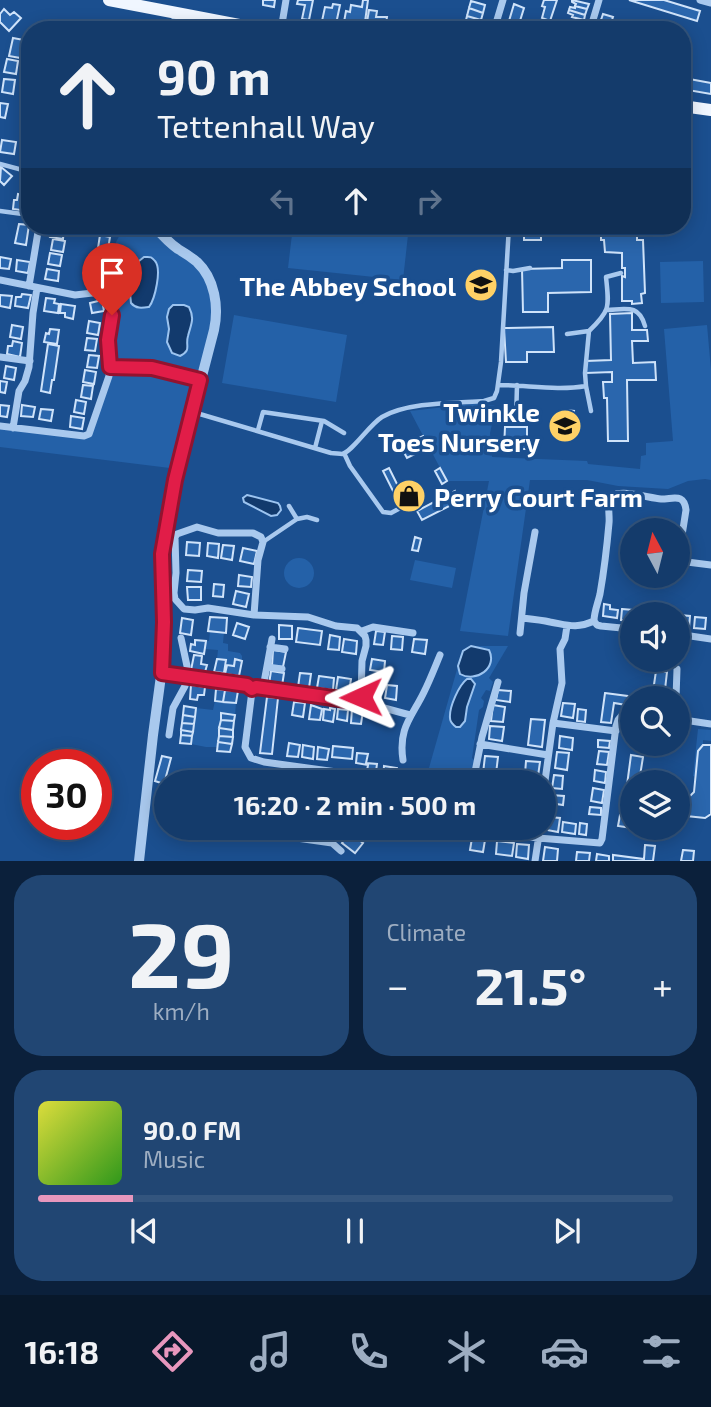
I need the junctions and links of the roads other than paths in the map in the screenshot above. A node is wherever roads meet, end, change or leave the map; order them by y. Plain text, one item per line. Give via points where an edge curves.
1 (111, 0) edge
2 (286, 0) edge
3 (503, 0) edge
4 (599, 0) edge
5 (700, 0) edge
6 (711, 4) edge
7 (178, 13) junction
8 (176, 21) edge
9 (219, 21) edge
10 (282, 21) edge
11 (497, 21) edge
12 (593, 21) edge
13 (691, 107) edge
14 (711, 110) edge
15 (0, 164) edge
16 (21, 170) edge
17 (0, 211) edge
18 (21, 214) edge
19 (38, 235) edge
20 (163, 235) edge
21 (508, 235) edge
22 (113, 254) dead end
23 (530, 268) dead end
24 (506, 270) junction
25 (621, 273) dead end
26 (0, 280) edge
27 (33, 287) junction
28 (110, 290) junction
29 (607, 310) junction
30 (645, 326) dead end
31 (589, 331) junction
32 (567, 334) dead end
33 (0, 357) edge
34 (30, 361) junction
35 (110, 367) junction
36 (200, 380) junction
37 (498, 385) junction
38 (517, 385) junction
39 (586, 386) junction
40 (590, 411) dead end
41 (193, 412) junction
42 (321, 421) junction
43 (516, 421) dead end
44 (0, 426) edge
45 (13, 428) junction
46 (258, 430) junction
47 (344, 432) dead end
48 (315, 448) junction
49 (344, 453) junction
50 (417, 499) dead end
51 (289, 506) dead end
52 (297, 519) junction
53 (317, 520) dead end
54 (535, 532) dead end
55 (263, 542) junction
56 (711, 565) edge
57 (254, 615) junction
58 (522, 618) junction
59 (594, 621) junction
60 (567, 626) junction
61 (620, 628) edge
62 (362, 631) junction
63 (413, 633) dead end
64 (520, 633) dead end
65 (690, 636) edge
66 (181, 638) dead end
67 (711, 639) edge
68 (285, 649) dead end
69 (440, 655) dead end
70 (267, 667) junction
71 (282, 669) dead end
72 (162, 673) junction
73 (187, 676) junction
74 (498, 682) dead end
75 (263, 688) junction
76 (252, 689) junction
77 (361, 697) junction
78 (410, 715) junction
79 (620, 717) edge
80 (690, 721) edge
81 (553, 723) junction
82 (711, 724) edge
83 (616, 732) junction
84 (169, 735) dead end
85 (480, 744) junction
86 (548, 755) junction
87 (403, 760) dead end
88 (289, 766) junction
89 (288, 770) edge
90 (320, 770) edge
91 (475, 770) edge
92 (546, 770) edge
93 (318, 840) edge
94 (538, 840) edge
95 (556, 840) edge
96 (341, 851) dead end
97 (139, 861) edge
98 (535, 861) edge

1 - 7 main road
2 - 10 street
3 - 11 street
4 - 12 street
5 - 6 street
7 - 8 street
7 - 9 main road
13 - 14 main road
15 - 16 lane
17 - 18 lane
19 - 27 street
20 - 36 street via 197,262 212,288 216,320
21 - 24 lane
22 - 28 street
23 - 24 lane
24 - 37 lane
25 - 29 lane via 606,277
26 - 27 street
27 - 28 street via 75,295
27 - 34 street
28 - 35 street
29 - 30 lane via 635,310
29 - 31 lane
31 - 32 lane
31 - 39 lane
33 - 34 street
34 - 45 street
35 - 36 street via 152,368
35 - 45 street via 86,435
36 - 41 street
37 - 38 lane
37 - 49 lane via 494,398 484,401 391,412
38 - 39 lane
38 - 43 lane
39 - 40 lane
41 - 46 lane
41 - 72 street via 162,554
42 - 46 lane via 263,412
42 - 47 lane
42 - 48 lane
44 - 45 street
46 - 48 lane
48 - 49 lane
49 - 50 lane via 383,512
51 - 52 lane
52 - 53 lane
52 - 55 lane
54 - 58 street
55 - 57 street
55 - 57 street via 254,533 218,533 197,527 175,537 174,593 181,607
56 - 59 street via 681,557 686,510 681,499 615,495 608,505 610,519
57 - 62 street via 308,617
58 - 60 street
58 - 64 street
59 - 60 street
59 - 61 street
60 - 81 street via 560,649 562,684
62 - 63 street via 373,627
62 - 77 street via 366,646
65 - 67 street
66 - 73 street
68 - 70 street via 271,643
69 - 78 street
70 - 71 street
70 - 75 street
72 - 73 street
72 - 97 street
73 - 76 street
73 - 84 street via 173,708
74 - 85 street
75 - 76 street
75 - 77 street via 347,700
76 - 88 street via 247,754 255,760
77 - 78 street
78 - 87 street
79 - 83 street
80 - 82 street
81 - 83 street
81 - 86 street
83 - 95 street via 601,842
85 - 86 street
85 - 91 street
86 - 92 street
88 - 89 street
88 - 90 street
93 - 96 street
94 - 98 street

